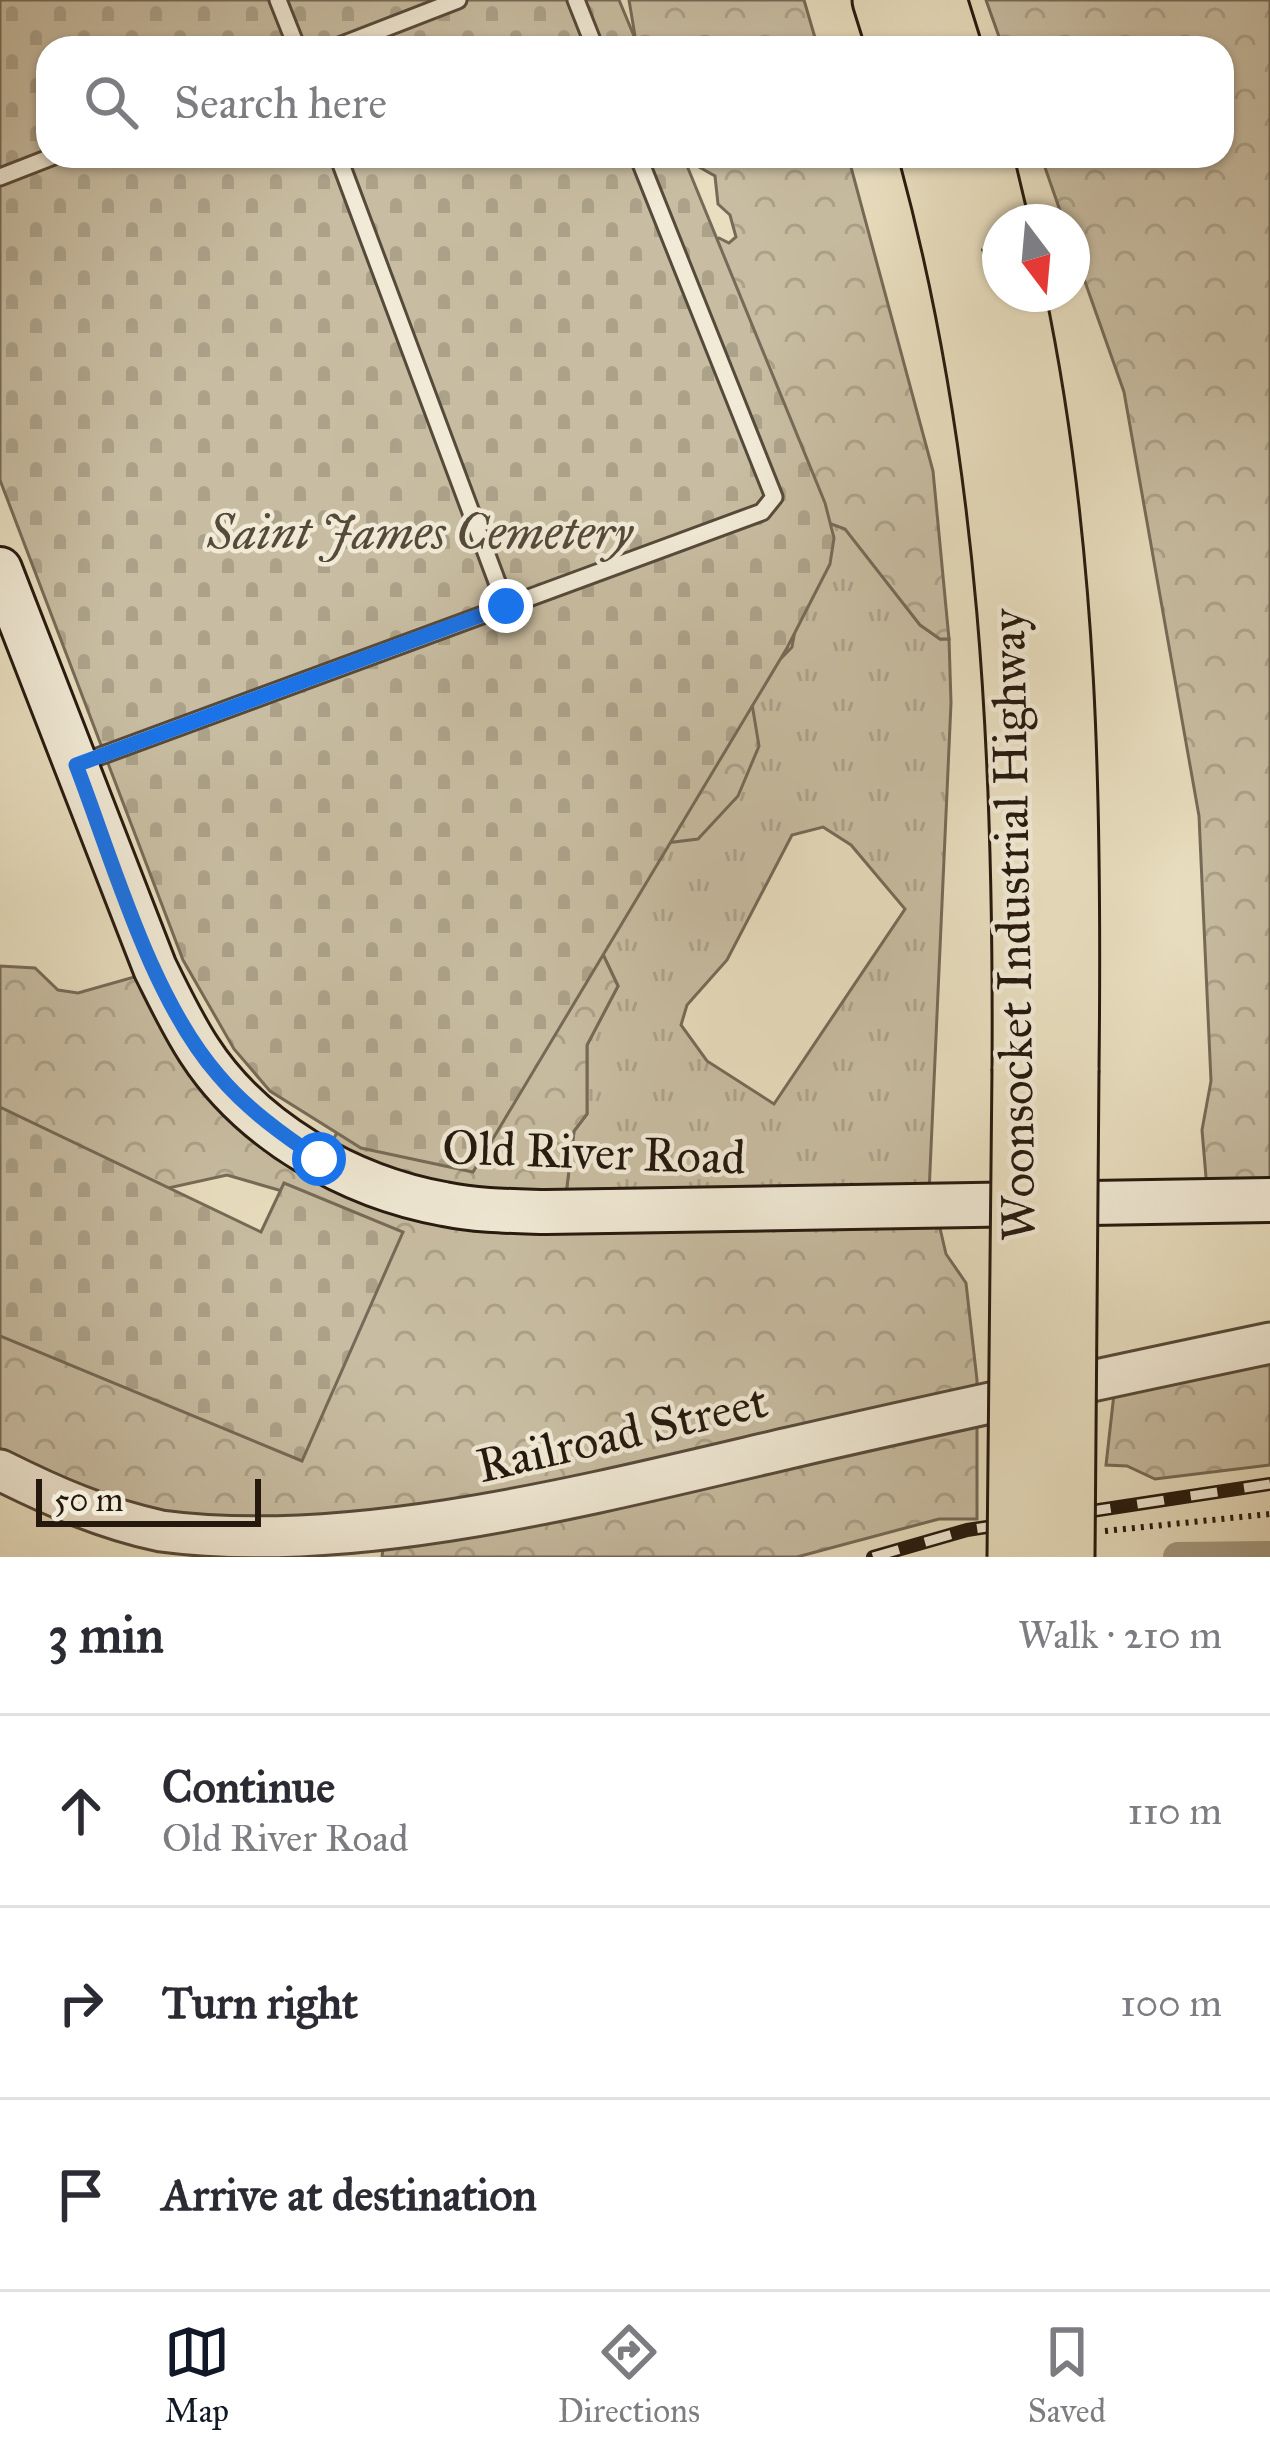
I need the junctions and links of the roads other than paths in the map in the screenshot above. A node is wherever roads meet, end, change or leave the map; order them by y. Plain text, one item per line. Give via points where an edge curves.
1 (278, 0) edge
2 (458, 0) edge
3 (576, 0) edge
4 (882, 0) edge
5 (937, 0) edge
6 (292, 36) edge
7 (365, 36) edge
8 (590, 36) edge
9 (893, 36) edge
10 (948, 36) edge
11 (36, 163) edge
12 (342, 168) edge
13 (643, 168) edge
14 (932, 168) edge
15 (985, 168) edge
16 (0, 177) edge
17 (994, 204) edge
18 (1018, 312) edge
19 (0, 569) edge
20 (506, 606) junction
21 (76, 765) junction
22 (1045, 1070) junction
23 (1270, 1200) edge
24 (1270, 1343) edge
25 (0, 1470) edge
26 (1080, 1545) edge
27 (1017, 1557) edge

1 - 6 lane
2 - 7 lane
3 - 8 lane
4 - 9 highway
5 - 10 highway
11 - 16 lane
12 - 20 lane
13 - 20 lane via 774,497 762,512
14 - 22 highway, Woonsocket Industrial Highway via 970,330 1008,595
15 - 17 highway
18 - 22 highway, Woonsocket Industrial Highway via 1064,640 1071,840
19 - 21 main road, Old River Road
20 - 21 lane
21 - 23 main road, Old River Road via 155,968 200,1053 282,1135 377,1186 478,1210 546,1212
22 - 26 highway, Woonsocket Industrial Highway, bridge
22 - 27 highway, Woonsocket Industrial Highway, bridge
24 - 25 street, Railroad Street via 385,1536 165,1532 61,1501

